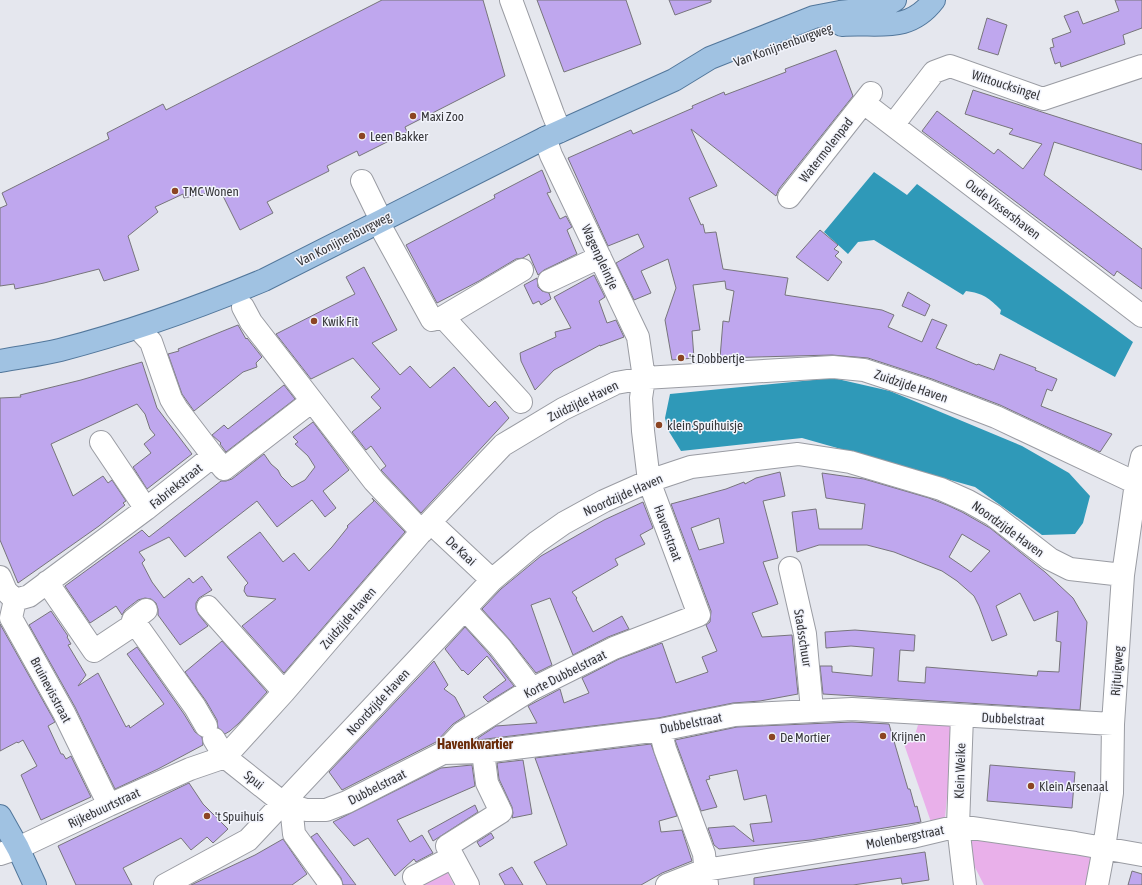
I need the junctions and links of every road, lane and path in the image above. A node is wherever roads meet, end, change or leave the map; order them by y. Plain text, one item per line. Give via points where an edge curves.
1 (511, 0) edge
2 (895, 0) edge
3 (934, 0) edge
4 (1142, 66) edge
5 (674, 80) junction
6 (867, 98) joint
7 (893, 125) junction
8 (553, 134) junction
9 (362, 181) dead end
10 (789, 197) dead end
11 (380, 221) junction
12 (600, 257) junction
13 (522, 270) dead end
14 (549, 281) dead end
15 (243, 307) dead end
16 (443, 316) junction
17 (1142, 316) edge
18 (138, 328) junction
19 (0, 361) edge
20 (644, 378) junction
21 (312, 401) junction
22 (521, 402) dead end
23 (101, 442) dead end
24 (213, 456) junction
25 (1142, 457) edge
26 (649, 481) junction
27 (1136, 483) junction
28 (146, 509) junction
29 (426, 527) junction
30 (790, 568) dead end
31 (1123, 575) junction
32 (0, 577) edge
33 (492, 580) junction
34 (47, 582) junction
35 (15, 600) junction
36 (208, 607) dead end
37 (465, 609) junction
38 (146, 610) dead end
39 (699, 615) joint
40 (127, 629) dead end
41 (532, 689) junction
42 (284, 692) junction
43 (812, 710) junction
44 (962, 716) junction
45 (1114, 724) junction
46 (660, 730) junction
47 (215, 741) junction
48 (483, 752) junction
49 (443, 753) junction
50 (190, 769) joint
51 (283, 803) junction
52 (109, 805) junction
53 (0, 816) edge
54 (958, 826) junction
55 (1104, 848) junction
56 (9, 851) edge
57 (1142, 855) edge
58 (453, 857) junction
59 (414, 877) dead end
60 (706, 877) edge
61 (677, 883) edge
62 (35, 885) edge
63 (165, 885) edge
64 (331, 885) edge
65 (468, 885) edge
66 (965, 885) edge
67 (1097, 885) edge

1 - 8 street, Wagenpleintje via 553,114
2 - 5 main road, Van Konijnenburgweg via 876,8 824,14 805,20 710,58
3 - 5 main road, Van Konijnenburgweg via 916,17 902,23 851,24 827,28 714,70
4 - 7 street, Wittoucksingel via 1043,100 950,66 934,72
5 - 8 main road, Van Konijnenburgweg
6 - 7 street, Oude Vissershaven
6 - 10 street, Watermolenpad
7 - 17 street, Oude Vissershaven
8 - 11 main road, Van Konijnenburgweg
8 - 12 street, Wagenpleintje via 551,155
9 - 11 street
11 - 16 street via 432,320
11 - 18 main road, Van Konijnenburgweg via 264,280
12 - 14 street
12 - 20 street, Wagenpleintje via 638,337
13 - 16 street
15 - 21 street, De Kaai via 251,322
16 - 22 street
18 - 19 main road, Van Konijnenburgweg via 58,350
18 - 24 street, Fabriekstraat via 151,342 177,410
20 - 26 street, Havenstraat via 636,432
20 - 27 street, Zuidzijde Haven via 833,367 864,370 996,417
20 - 29 street, Zuidzijde Haven via 616,383 564,409 503,445
21 - 24 street via 224,469
21 - 29 street, De Kaai via 374,481
23 - 28 street
24 - 28 street, Fabriekstraat
25 - 27 street, Rijtuigweg
26 - 31 street, Noordzijde Haven via 691,467 798,454 850,462 941,489 968,501 993,515 1050,559 1070,569
26 - 33 street, Noordzijde Haven via 604,501 564,523
26 - 39 street, Havenstraat
27 - 31 street, Rijtuigweg
28 - 34 street, Fabriekstraat
29 - 33 street, De Kaai
29 - 42 street, Zuidzijde Haven
30 - 43 street, Stadsschuur via 805,634
31 - 45 street, Rijtuigweg
32 - 35 street via 6,591
33 - 37 street, Noordzijde Haven
34 - 35 street, Fabriekstraat via 29,596
34 - 40 street via 94,651
35 - 52 street, Bruinevisstraat via 11,618 64,713
36 - 42 street
37 - 41 street via 500,647
37 - 51 street, Noordzijde Haven
38 - 47 street via 133,620
39 - 41 street, Korte Dubbelstraat via 614,648
41 - 49 street, Korte Dubbelstraat via 462,733
42 - 47 street, Zuidzijde Haven
43 - 44 street, Dubbelstraat via 852,709
43 - 46 street, Dubbelstraat via 735,715
44 - 45 street, Dubbelstraat
44 - 54 street, Klein Weike
45 - 55 street, Rijtuigweg via 1112,793
46 - 48 street, Dubbelstraat
46 - 60 street via 704,854
47 - 50 street, Zuidzijde Haven
47 - 51 street, Spui
48 - 49 street, Dubbelstraat
48 - 58 street via 487,783 501,812 447,846
49 - 51 street, Dubbelstraat via 347,802 326,810 306,810
50 - 52 street, Rijkebuurtstraat
51 - 63 street, Noordzijde Haven via 248,840
51 - 64 street via 292,815 294,834
52 - 56 street, Rijkebuurtstraat
53 - 56 main road
54 - 55 street, Molenbergstraat
54 - 60 street, Molenbergstraat
54 - 66 street, Klein Weike
55 - 57 street, Molenbergstraat
55 - 67 street, Rijtuigweg
56 - 62 main road
58 - 59 street
58 - 65 street
60 - 61 street, Molenbergstraat

